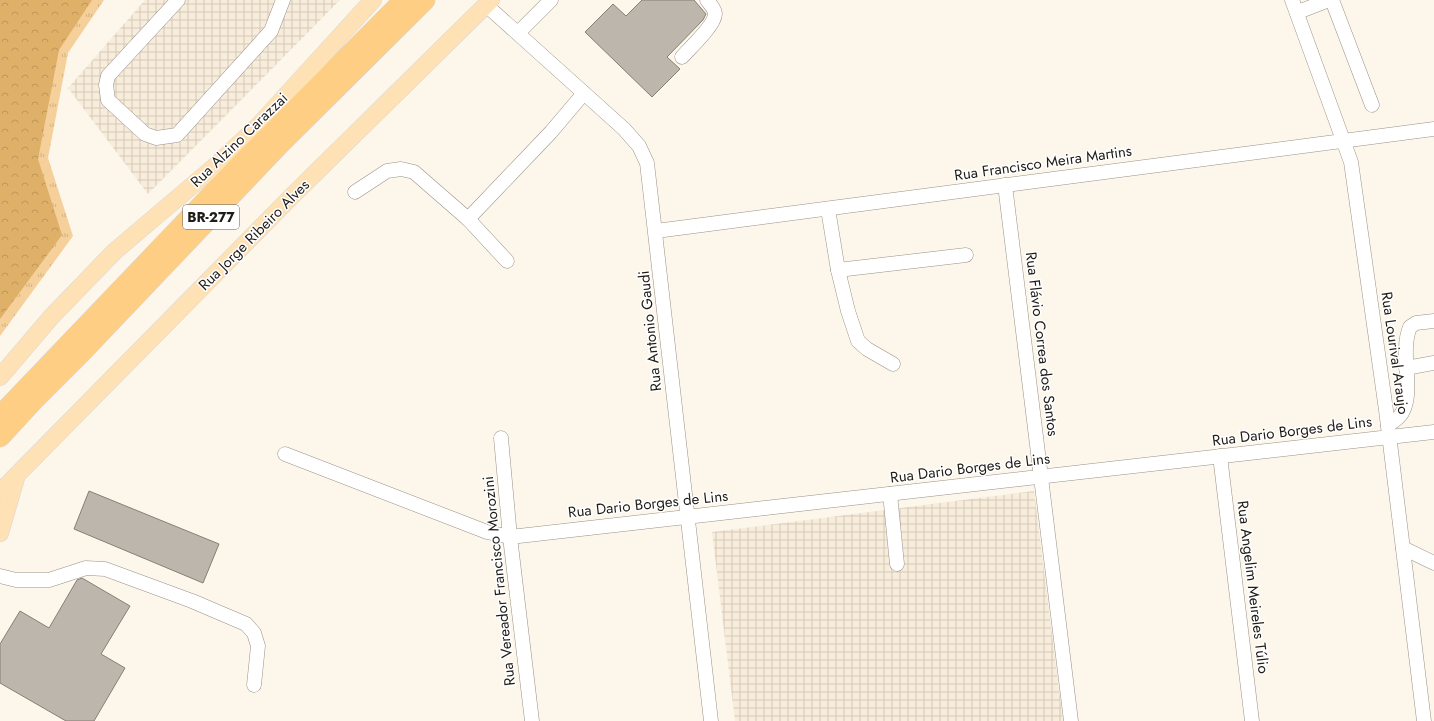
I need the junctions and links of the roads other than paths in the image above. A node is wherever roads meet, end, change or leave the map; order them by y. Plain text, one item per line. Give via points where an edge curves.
1 (178, 0) edge
2 (283, 0) edge
3 (373, 0) edge
4 (404, 0) edge
5 (425, 0) edge
6 (551, 0) edge
7 (707, 0) edge
8 (1330, 0) edge
9 (489, 3) edge
10 (1295, 6) edge
11 (518, 33) junction
12 (682, 57) dead end
13 (584, 93) junction
14 (1372, 105) dead end
15 (1434, 129) edge
16 (1343, 141) junction
17 (1005, 185) junction
18 (355, 192) dead end
19 (828, 209) junction
20 (468, 219) junction
21 (656, 231) junction
22 (966, 255) dead end
23 (507, 260) dead end
24 (838, 270) junction
25 (1434, 321) edge
26 (1434, 363) edge
27 (893, 364) dead end
28 (1406, 368) junction
29 (0, 378) edge
30 (0, 416) edge
31 (1389, 431) junction
32 (1434, 432) edge
33 (0, 438) edge
34 (500, 438) dead end
35 (285, 454) dead end
36 (1220, 456) junction
37 (18, 473) junction
38 (1041, 477) junction
39 (0, 492) edge
40 (890, 494) junction
41 (687, 517) junction
42 (0, 533) edge
43 (510, 536) junction
44 (1403, 548) junction
45 (1434, 563) edge
46 (897, 564) dead end
47 (0, 576) edge
48 (254, 685) dead end
49 (532, 721) edge
50 (712, 721) edge
51 (1071, 721) edge
52 (1252, 721) edge
53 (1424, 721) edge

1 - 2 street via 108,76 106,85 108,100 145,134 156,138 177,135 270,31
3 - 29 main road, Rua Alzino Carazzai via 259,125 115,251 52,316
4 - 30 highway, BR-277 via 239,166
5 - 33 highway, BR-277 via 279,145 34,399
6 - 11 street
7 - 12 street via 715,14 711,23
8 - 10 street
8 - 14 street
9 - 11 street, Rua Antonio Gaudi
9 - 37 main road, Rua Jorge Ribeiro Alves via 292,196
10 - 16 street, Rua Lourival Araujo
11 - 13 street, Rua Antonio Gaudi
13 - 20 street via 551,132
13 - 21 street, Rua Antonio Gaudi via 639,146 646,163
15 - 16 street, Rua Francisco Meira Martins
16 - 17 street, Rua Francisco Meira Martins
16 - 31 street, Rua Lourival Araujo via 1351,162
17 - 19 street, Rua Francisco Meira Martins
17 - 38 street, Rua Flávio Correa dos Santos
18 - 20 street via 387,170 402,169 414,172
19 - 21 street, Rua Francisco Meira Martins
19 - 24 street
20 - 23 street
21 - 41 street, Rua Antonio Gaudi
22 - 24 street
24 - 27 street via 858,340 867,349
25 - 28 street via 1416,323 1410,327 1405,347
26 - 28 street
28 - 31 street via 1406,403
31 - 32 street, Rua Dario Borges de Lins
31 - 36 street, Rua Dario Borges de Lins
31 - 44 street, Rua Lourival Araujo
34 - 43 street, Rua Vereador Francisco Morozini
35 - 43 street, Rua Dario Borges de Lins via 487,532
36 - 38 street, Rua Dario Borges de Lins
36 - 52 street, Rua Angelim Meireles Túlio
37 - 39 main road, Rua Jorge Ribeiro Alves
37 - 42 main road
38 - 40 street, Rua Dario Borges de Lins
38 - 51 street, Rua Flávio Correa dos Santos
40 - 41 street, Rua Dario Borges de Lins
40 - 46 street
41 - 43 street, Rua Dario Borges de Lins
41 - 50 street, Rua Antonio Gaudi
43 - 49 street, Rua Vereador Francisco Morozini
44 - 45 street
44 - 53 street, Rua Lourival Araujo
47 - 48 street via 16,580 49,580 86,568 105,569 246,624 254,632 258,646

